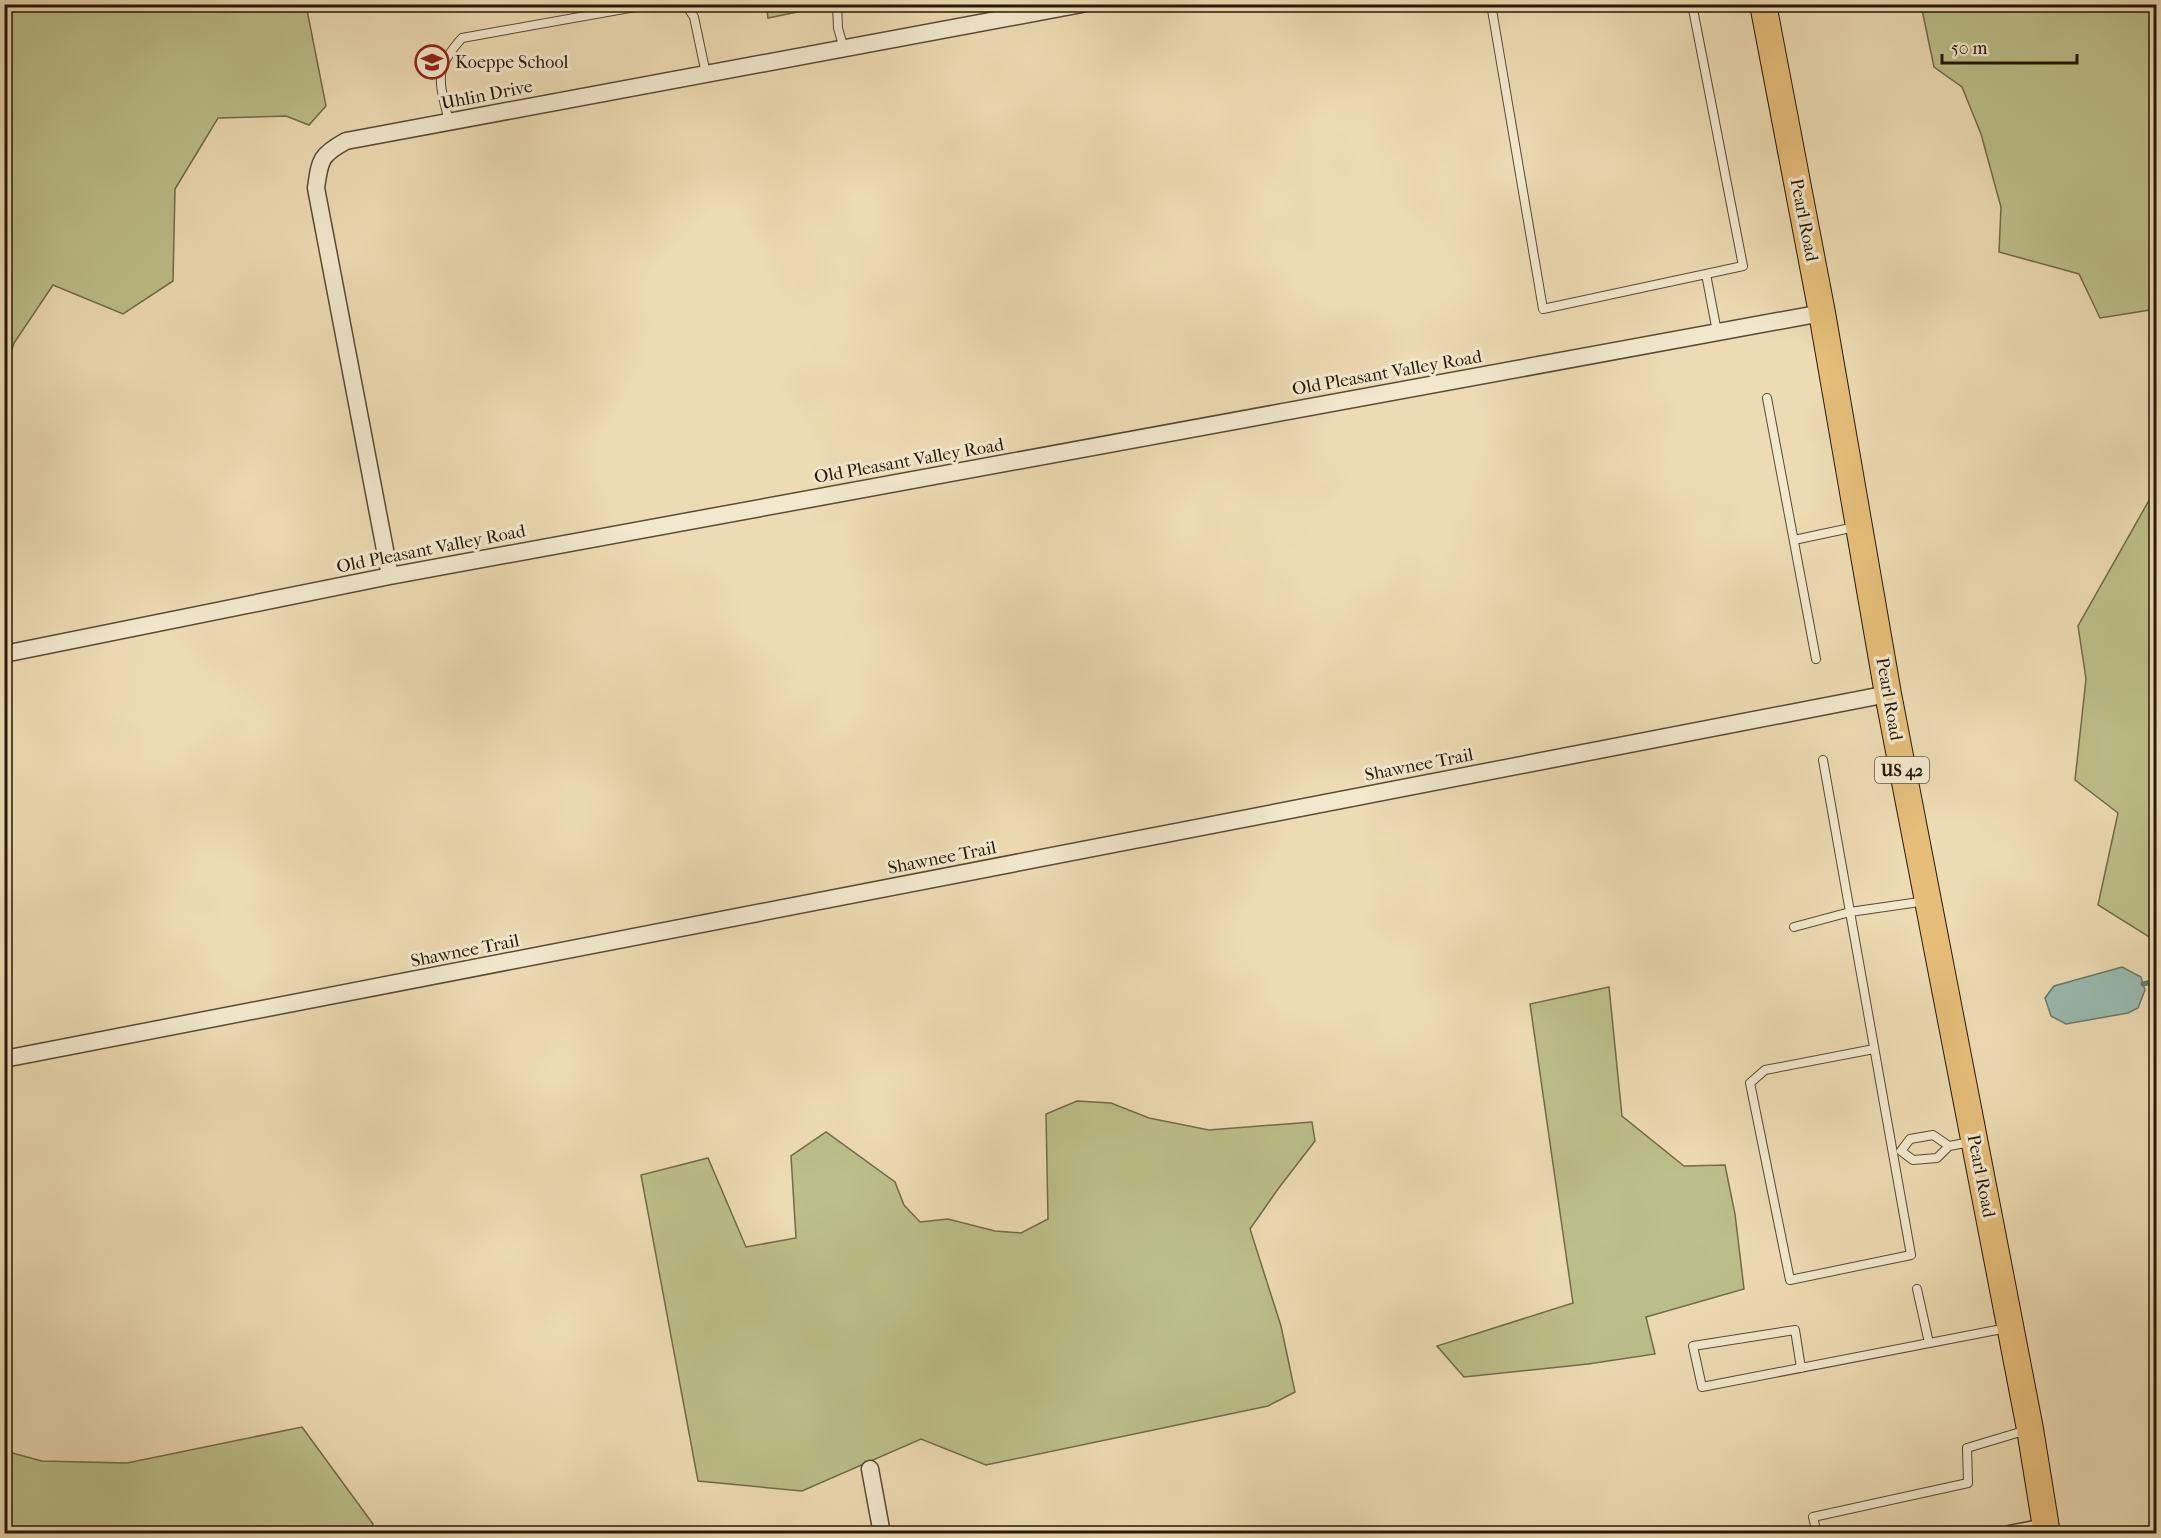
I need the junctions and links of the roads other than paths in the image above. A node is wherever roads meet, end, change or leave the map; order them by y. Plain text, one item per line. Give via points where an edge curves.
1 (837, 4) edge
2 (1082, 4) edge
3 (1491, 4) edge
4 (1692, 4) edge
5 (1763, 4) edge
6 (647, 5) edge
7 (685, 5) edge
8 (844, 49) junction
9 (706, 74) junction
10 (449, 122) junction
11 (1706, 274) junction
12 (1822, 313) junction
13 (1717, 332) junction
14 (1767, 398) dead end
15 (1858, 526) junction
16 (1794, 540) junction
17 (390, 576) junction
18 (4, 654) edge
19 (1816, 659) dead end
20 (1887, 694) junction
21 (1823, 760) dead end
22 (1927, 901) junction
23 (1850, 912) junction
24 (1794, 927) dead end
25 (1874, 1049) junction
26 (4, 1059) edge
27 (1975, 1141) junction
28 (1949, 1146) junction
29 (1897, 1152) junction
30 (1917, 1289) dead end
31 (2011, 1328) junction
32 (1929, 1343) junction
33 (1801, 1368) junction
34 (2030, 1429) junction
35 (870, 1469) dead end
36 (2046, 1530) edge
37 (882, 1533) edge
38 (1817, 1533) edge
39 (2008, 1533) edge

1 - 8 lane
2 - 8 street, Uhlin Drive
3 - 11 lane via 1543,309
4 - 11 lane via 1743,266
5 - 12 main road, Pearl Road / US 42
6 - 10 lane via 462,38 442,63 439,81
7 - 9 lane via 694,17
8 - 9 street, Uhlin Drive
9 - 10 street, Uhlin Drive
10 - 17 street, Uhlin Drive via 346,141 328,151 319,166 316,188
11 - 13 lane
12 - 13 street, Old Pleasant Valley Road
12 - 15 main road, Pearl Road / US 42
13 - 17 street, Old Pleasant Valley Road
14 - 16 lane
15 - 16 lane
15 - 20 main road, Pearl Road / US 42
16 - 19 lane
17 - 18 street, Old Pleasant Valley Road
20 - 22 main road, Pearl Road / US 42
20 - 26 street, Shawnee Trail
21 - 23 lane
22 - 23 lane
22 - 27 main road, Pearl Road / US 42
23 - 24 lane
23 - 25 lane
25 - 29 lane
25 - 29 lane via 1764,1070 1750,1083 1790,1280 1911,1255
27 - 28 lane
27 - 31 main road, Pearl Road / US 42
28 - 29 lane via 1937,1158 1913,1160
28 - 29 lane via 1934,1135 1910,1139
30 - 32 lane
31 - 32 lane
31 - 34 main road, Pearl Road / US 42
32 - 33 lane
33 - 33 lane via 1702,1387 1693,1346 1795,1330
34 - 36 main road, Pearl Road / US 42
34 - 38 lane via 1967,1448 1968,1482 1813,1516
35 - 37 street
36 - 39 street

